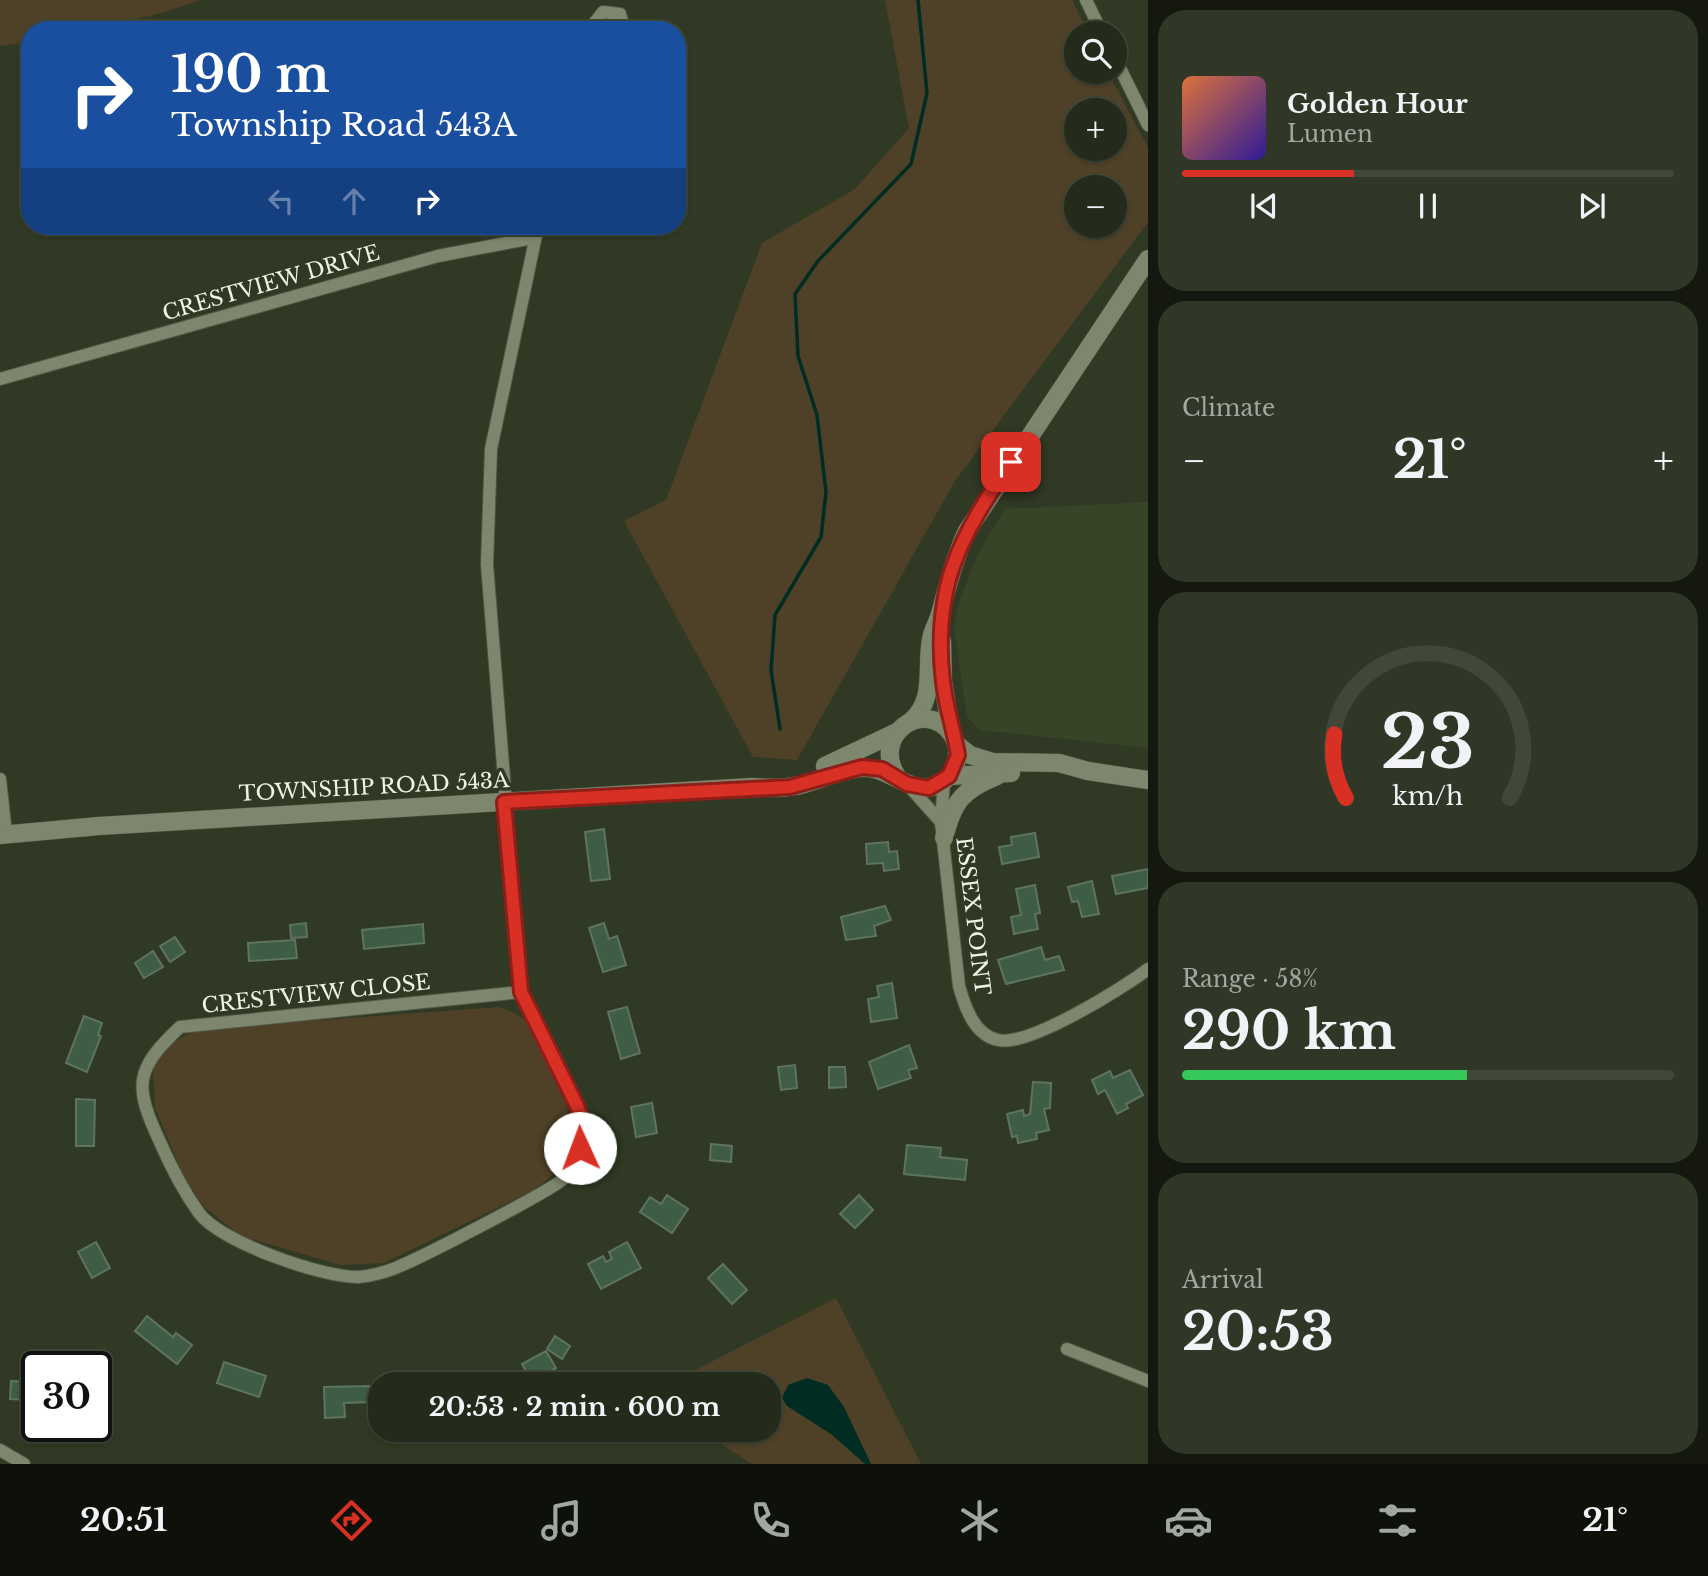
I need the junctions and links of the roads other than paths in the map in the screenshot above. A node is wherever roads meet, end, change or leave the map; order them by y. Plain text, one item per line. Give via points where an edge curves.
1 (1086, 0) edge
2 (596, 21) edge
3 (622, 21) edge
4 (1096, 21) edge
5 (1127, 82) edge
6 (1148, 125) edge
7 (523, 235) edge
8 (534, 235) edge
9 (1148, 259) edge
10 (0, 379) edge
11 (940, 616) junction
12 (904, 727) junction
13 (953, 739) junction
14 (1088, 771) junction
15 (1006, 772) junction
16 (947, 778) junction
17 (0, 779) edge
18 (1148, 780) edge
19 (903, 781) junction
20 (751, 787) junction
21 (504, 802) junction
22 (943, 830) junction
23 (3, 835) edge
24 (1148, 969) edge
25 (521, 992) junction
26 (1067, 1349) dead end
27 (1148, 1381) edge
28 (0, 1450) edge
29 (24, 1464) edge

1 - 4 street
2 - 3 street via 603,12 620,14
5 - 6 street
7 - 10 street, CRESTVIEW DRIVE
8 - 21 street, CRESTVIEW DRIVE via 491,449 488,564
9 - 11 main road via 980,508 952,565
11 - 12 main road via 932,635 925,700 919,715
11 - 13 main road via 943,681
12 - 13 main road, TOWNSHIP ROAD 543A via 932,721
12 - 19 main road via 889,747 889,758
12 - 20 main road, TOWNSHIP ROAD 543A via 835,762
13 - 14 main road, TOWNSHIP ROAD 543A via 982,760 1059,763
13 - 16 main road via 958,755
14 - 15 main road, TOWNSHIP ROAD 543A
14 - 18 main road, TOWNSHIP ROAD 543A
15 - 16 main road, TOWNSHIP ROAD 543A
15 - 22 main road via 959,798
16 - 19 main road, TOWNSHIP ROAD 543A via 929,788
16 - 22 street, ESSEX POINT
17 - 23 street
19 - 20 main road, TOWNSHIP ROAD 543A via 882,769 862,767 790,787
19 - 22 street, ESSEX POINT
20 - 21 main road, TOWNSHIP ROAD 543A
21 - 23 main road, TOWNSHIP ROAD 543A
21 - 25 street, CRESTVIEW CLOSE
22 - 24 street, ESSEX POINT via 959,986 979,1030 999,1041 1026,1036 1121,990
25 - 25 street, CRESTVIEW CLOSE via 180,1027 157,1048 141,1081 149,1117 200,1214 229,1237 290,1263 359,1277 398,1268 563,1181 580,1148 583,1127 578,1108
26 - 27 street
28 - 29 street

